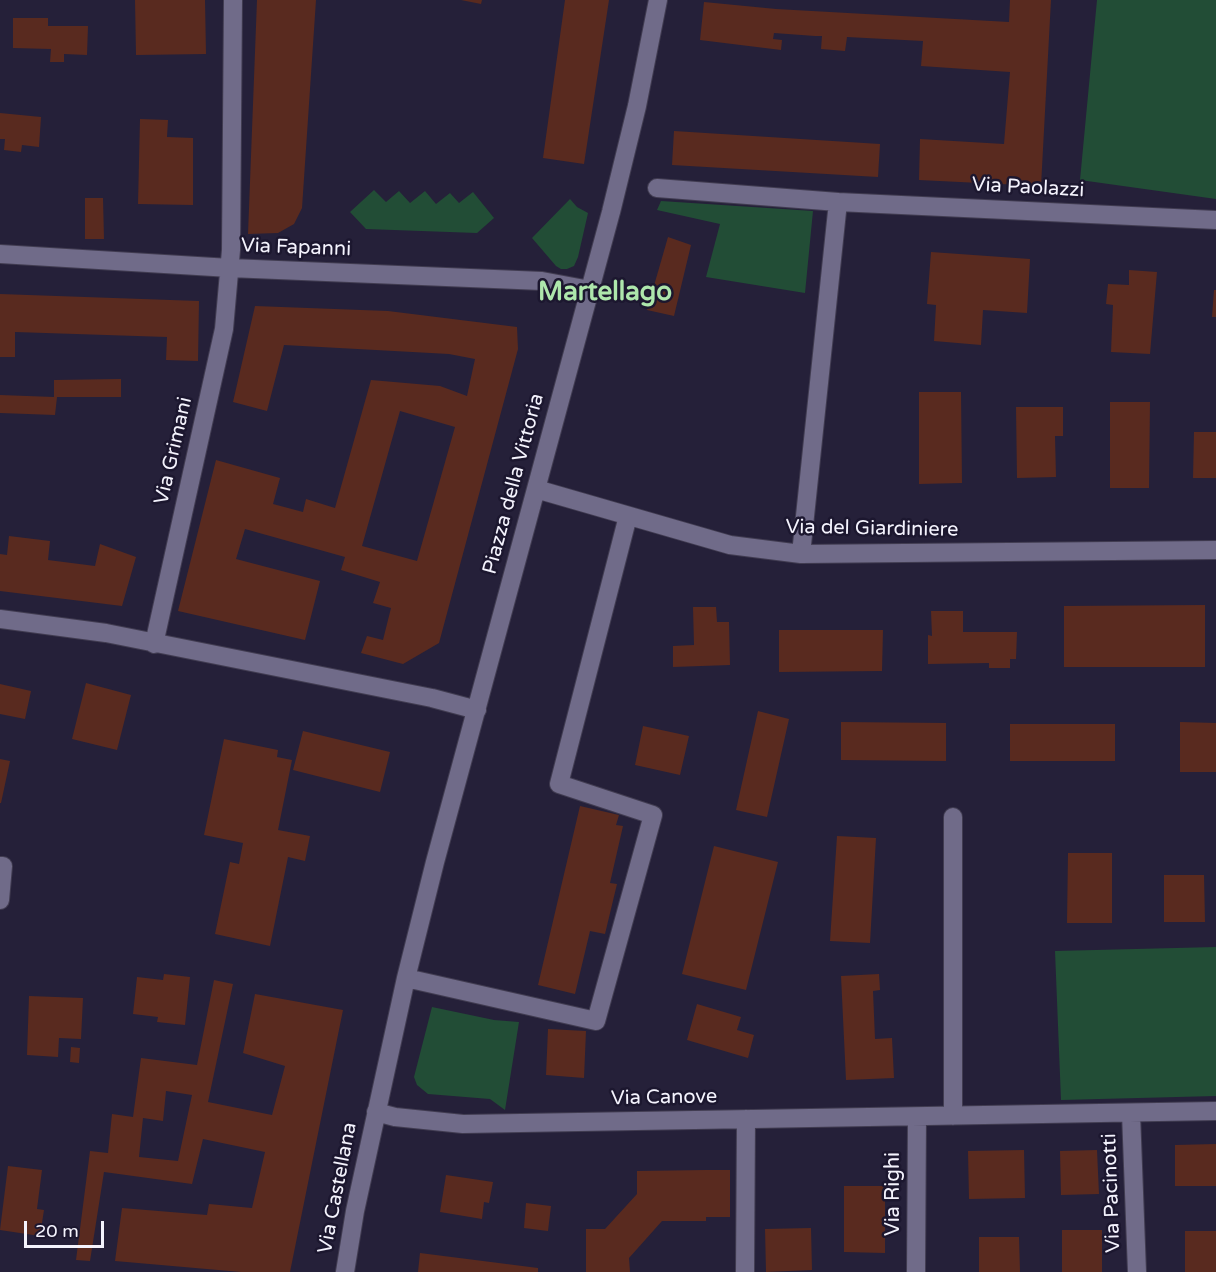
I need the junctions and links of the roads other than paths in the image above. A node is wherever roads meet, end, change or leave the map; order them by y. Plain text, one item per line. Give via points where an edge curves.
1 (233, 0) edge
2 (658, 0) edge
3 (657, 188) dead end
4 (837, 201) junction
5 (1216, 220) edge
6 (0, 254) edge
7 (230, 268) junction
8 (590, 290) junction
9 (536, 489) junction
10 (628, 516) junction
11 (1216, 550) edge
12 (801, 554) junction
13 (0, 619) edge
14 (154, 644) junction
15 (477, 710) junction
16 (952, 817) dead end
17 (0, 866) edge
18 (0, 900) edge
19 (406, 978) junction
20 (1216, 1111) edge
21 (376, 1112) junction
22 (1131, 1113) junction
23 (953, 1116) junction
24 (917, 1117) junction
25 (746, 1119) junction
26 (345, 1272) edge
27 (746, 1272) edge
28 (916, 1272) edge
29 (1137, 1272) edge

1 - 7 street, Via Grimani
2 - 8 street, Piazza della Vittoria via 637,106
3 - 4 street, Via Paolazzi
4 - 5 street, Via Paolazzi
4 - 12 street
6 - 7 street, Via Fapanni
7 - 8 street, Via Fapanni via 542,281
7 - 14 street, Via Grimani via 224,329
8 - 9 street, Piazza della Vittoria
9 - 10 street, Via del Giardiniere
9 - 15 street, Piazza della Vittoria
10 - 12 street, Via del Giardiniere via 730,545
10 - 19 street via 559,784 653,815 596,1021
11 - 12 street, Via del Giardiniere
13 - 14 street via 106,633
14 - 15 street
15 - 19 street, Piazza della Vittoria
16 - 23 street
17 - 18 street
19 - 21 street, Piazza della Vittoria
20 - 22 street, Via Canove
21 - 25 street, Via Canove via 463,1124
21 - 26 street, Via Castellana
22 - 23 street, Via Canove
22 - 29 street, Via Pacinotti
23 - 24 street, Via Canove
24 - 25 street, Via Canove
24 - 28 street, Via Righi
25 - 27 street

